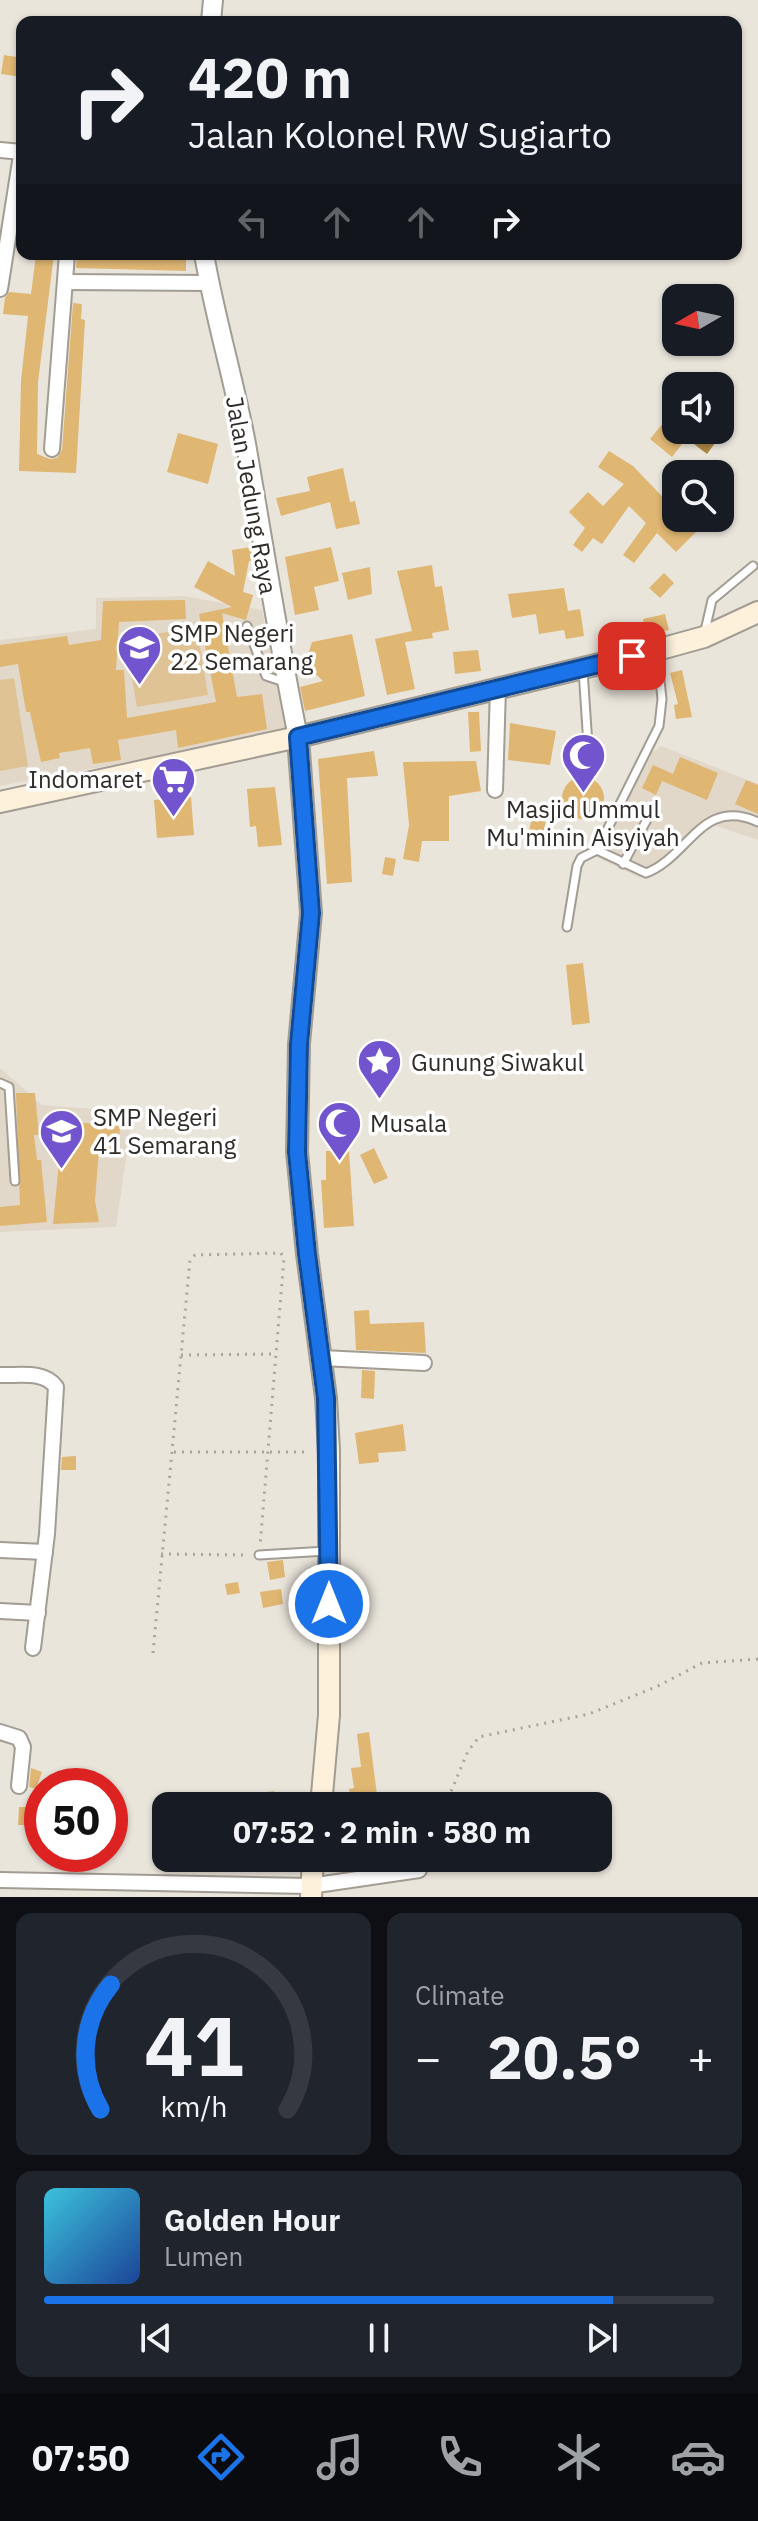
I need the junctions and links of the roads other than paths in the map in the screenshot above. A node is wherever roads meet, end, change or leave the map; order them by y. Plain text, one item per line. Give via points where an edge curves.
1 (16, 189) edge
2 (67, 260) edge
3 (205, 260) edge
4 (65, 282) junction
5 (208, 283) junction
6 (0, 289) edge
7 (52, 449) dead end
8 (753, 566) dead end
9 (758, 612) edge
10 (247, 626) dead end
11 (704, 637) junction
12 (657, 650) junction
13 (583, 668) junction
14 (287, 682) junction
15 (498, 687) junction
16 (298, 737) junction
17 (588, 745) dead end
18 (495, 790) dead end
19 (0, 802) edge
20 (650, 814) dead end
21 (758, 822) edge
22 (597, 850) junction
23 (623, 864) junction
24 (567, 927) dead end
25 (0, 1083) edge
26 (15, 1181) dead end
27 (322, 1358) junction
28 (424, 1363) dead end
29 (0, 1375) edge
30 (0, 1550) edge
31 (329, 1550) junction
32 (45, 1552) junction
33 (259, 1555) road end
34 (0, 1611) edge
35 (38, 1613) junction
36 (33, 1648) dead end
37 (0, 1732) edge
38 (19, 1786) dead end
39 (322, 1792) edge
40 (312, 1872) edge
41 (409, 1872) edge
42 (0, 1880) edge
43 (311, 1892) edge

1 - 6 street
2 - 4 street
3 - 5 street, Jalan Jedung Raya
4 - 5 street
4 - 7 street
5 - 14 street, Jalan Jedung Raya via 246,443
8 - 11 lane via 712,600
9 - 11 main road
10 - 14 lane via 266,676
11 - 12 main road
12 - 13 main road
12 - 22 lane via 659,726
13 - 15 main road
13 - 17 lane
14 - 16 street, Jalan Jedung Raya
15 - 16 main road
15 - 18 street
16 - 19 main road
16 - 27 main road via 311,913 299,1044 297,1152
20 - 23 lane
21 - 23 lane via 740,814 720,816 650,872
22 - 23 lane
22 - 24 lane via 577,866
25 - 26 lane via 9,1087
27 - 28 street
27 - 31 main road
29 - 32 street via 36,1375 56,1387
30 - 32 street
31 - 33 lane
31 - 39 main road via 329,1715
32 - 35 street
34 - 35 street
35 - 36 street
37 - 38 street via 19,1738 23,1747
40 - 43 main road
41 - 43 street
42 - 43 street

